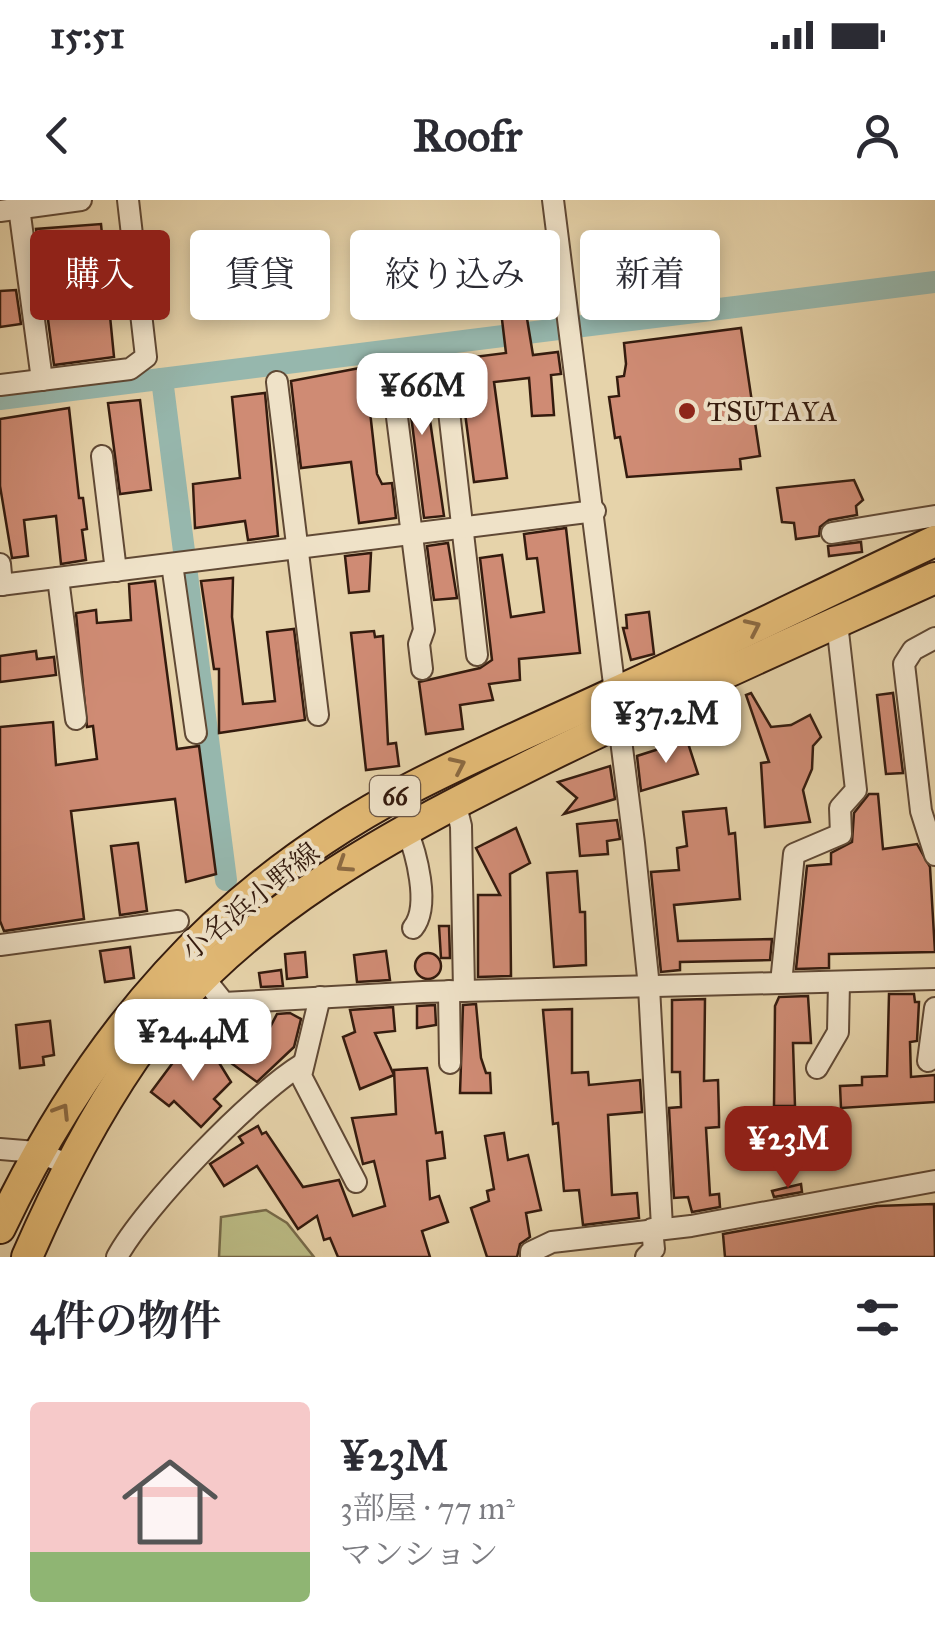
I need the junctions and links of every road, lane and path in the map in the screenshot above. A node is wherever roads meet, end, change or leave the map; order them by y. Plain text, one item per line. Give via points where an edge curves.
1 (81, 200) edge
2 (128, 200) edge
3 (553, 200) edge
4 (13, 206) edge
5 (42, 380) junction
6 (277, 382) dead end
7 (0, 386) edge
8 (447, 394) dead end
9 (397, 417) dead end
10 (102, 456) dead end
11 (595, 511) junction
12 (935, 516) edge
13 (464, 528) junction
14 (832, 533) dead end
15 (411, 534) junction
16 (935, 540) edge
17 (297, 548) junction
18 (172, 564) junction
19 (116, 571) junction
20 (1, 578) edge
21 (58, 578) junction
22 (935, 578) edge
23 (837, 622) junction
24 (935, 638) edge
25 (477, 654) dead end
26 (422, 669) dead end
27 (618, 707) junction
28 (318, 715) dead end
29 (76, 719) dead end
30 (196, 733) dead end
31 (455, 802) junction
32 (406, 828) junction
33 (935, 855) edge
34 (178, 921) dead end
35 (412, 928) dead end
36 (0, 945) edge
37 (204, 978) junction
38 (935, 979) edge
39 (839, 982) junction
40 (781, 983) junction
41 (649, 987) junction
42 (456, 991) junction
43 (320, 997) junction
44 (935, 1008) edge
45 (928, 1062) dead end
46 (450, 1063) dead end
47 (301, 1065) junction
48 (817, 1068) dead end
49 (0, 1149) edge
50 (36, 1152) junction
51 (68, 1164) junction
52 (935, 1181) edge
53 (356, 1182) dead end
54 (0, 1228) edge
55 (657, 1228) junction
56 (27, 1257) edge
57 (117, 1257) edge
58 (531, 1257) edge
59 (646, 1257) edge

1 - 4 street
2 - 5 street via 146,357 130,368
3 - 11 street
4 - 5 street
5 - 7 street
6 - 17 street
8 - 13 street
9 - 15 street
10 - 19 street
11 - 13 street
11 - 27 street
12 - 14 street
13 - 15 street
13 - 25 street
15 - 17 street
15 - 26 street via 424,630
27 -> 16 main road, 小名浜小野線 / 66
17 - 18 street
17 - 28 street
18 - 19 street
18 - 30 street
19 - 21 street
20 - 21 street
21 - 29 street
22 - 23 main road, 小名浜小野線 / 66
23 - 27 main road, 小名浜小野線 / 66
23 - 40 street via 856,790 840,808 841,834 794,854
24 - 33 street via 912,650 904,664 921,810
27 - 31 main road, 小名浜小野線 / 66
27 - 41 street
50 -> 27 main road, 小名浜小野線 / 66 via 132,1010 181,954 275,872 406,790
31 - 32 main road, 小名浜小野線 / 66
31 - 42 street via 461,826
32 - 35 street via 420,911
32 -> 37 main road, 小名浜小野線 / 66 via 286,904
34 - 36 street
37 - 43 street via 224,1003
37 - 51 main road, 小名浜小野線 / 66 via 136,1056
38 - 39 street
39 - 40 street
39 - 48 street via 838,1032
40 - 41 street
41 - 42 street
41 - 55 street
42 - 43 street
42 - 46 street
43 - 47 street
44 - 45 street
47 - 53 street
47 - 57 street via 188,1168
49 - 50 street
50 - 51 street
50 - 54 main road, 小名浜小野線 / 66
51 - 56 main road, 小名浜小野線 / 66
52 - 55 street
55 - 58 street via 552,1242
55 - 59 street

